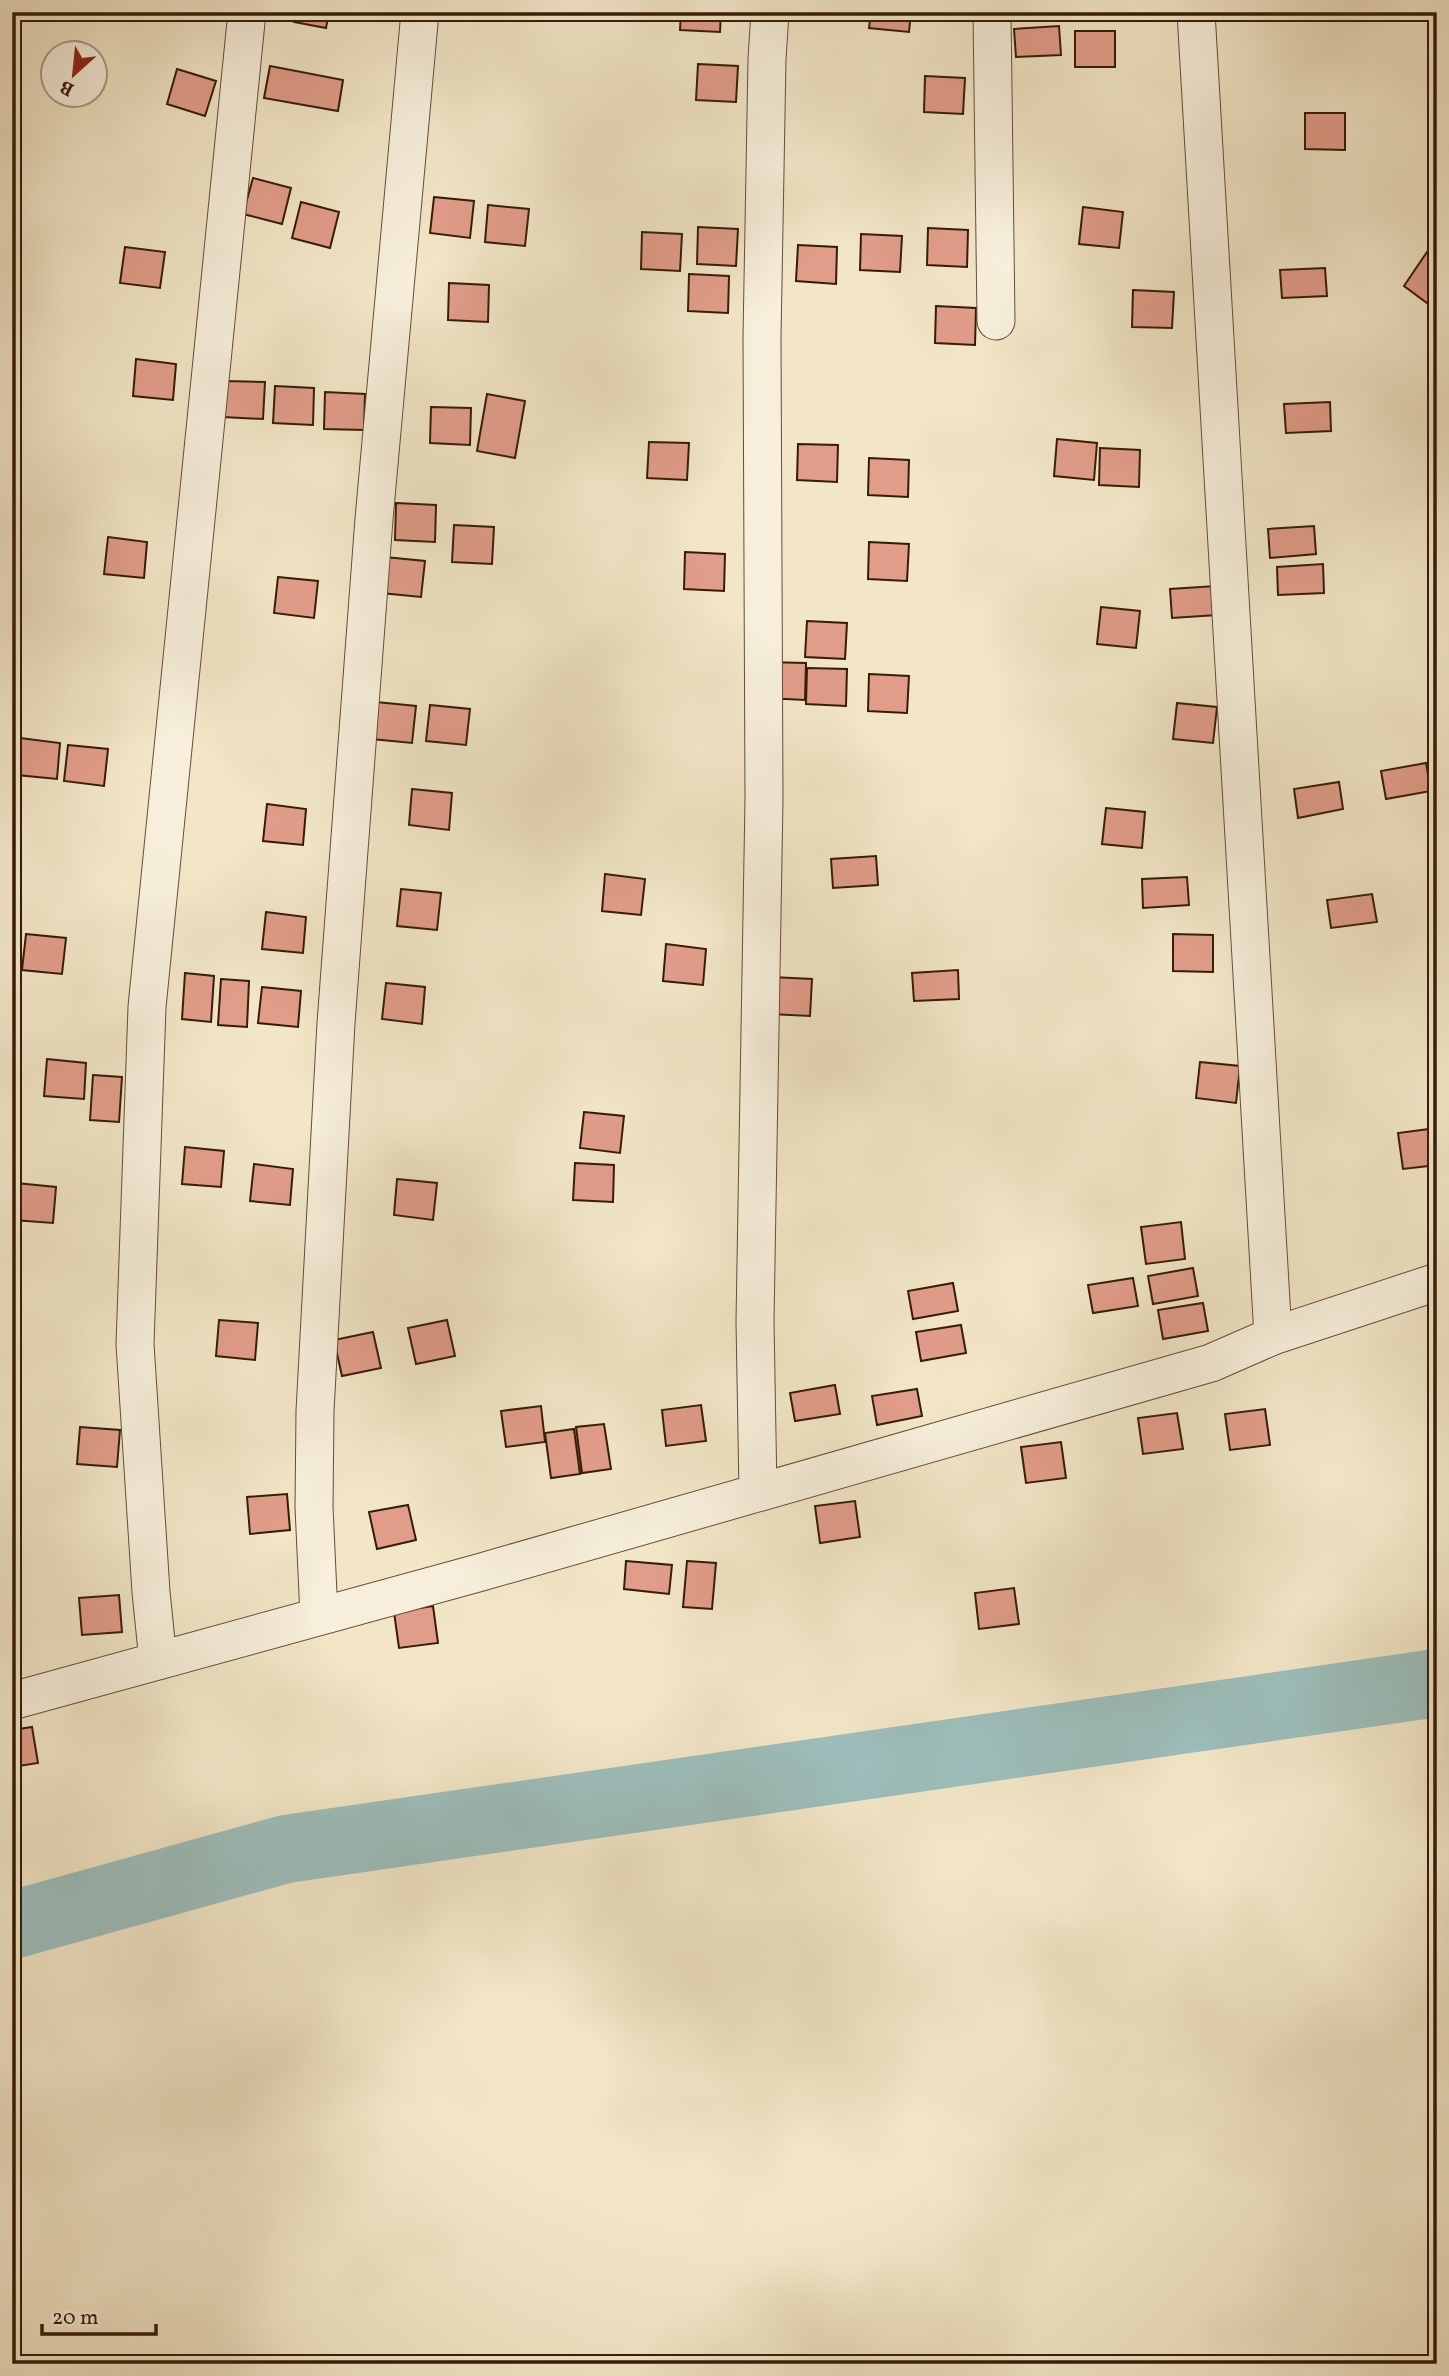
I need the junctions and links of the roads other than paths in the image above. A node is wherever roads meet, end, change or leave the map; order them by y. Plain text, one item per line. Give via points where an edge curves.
1 (247, 12) edge
2 (420, 12) edge
3 (770, 12) edge
4 (992, 12) edge
5 (1196, 12) edge
6 (996, 321) dead end
7 (1437, 1282) edge
8 (1273, 1336) junction
9 (758, 1492) junction
10 (318, 1616) junction
11 (158, 1661) junction
12 (12, 1700) edge

1 - 11 street via 147,1007 135,1344
2 - 10 street via 374,519 336,1023 315,1411
3 - 9 street via 762,338 764,799 755,1321
4 - 6 street
5 - 8 street
7 - 8 street
8 - 9 street via 1211,1363
9 - 10 street
10 - 11 street
11 - 12 street

